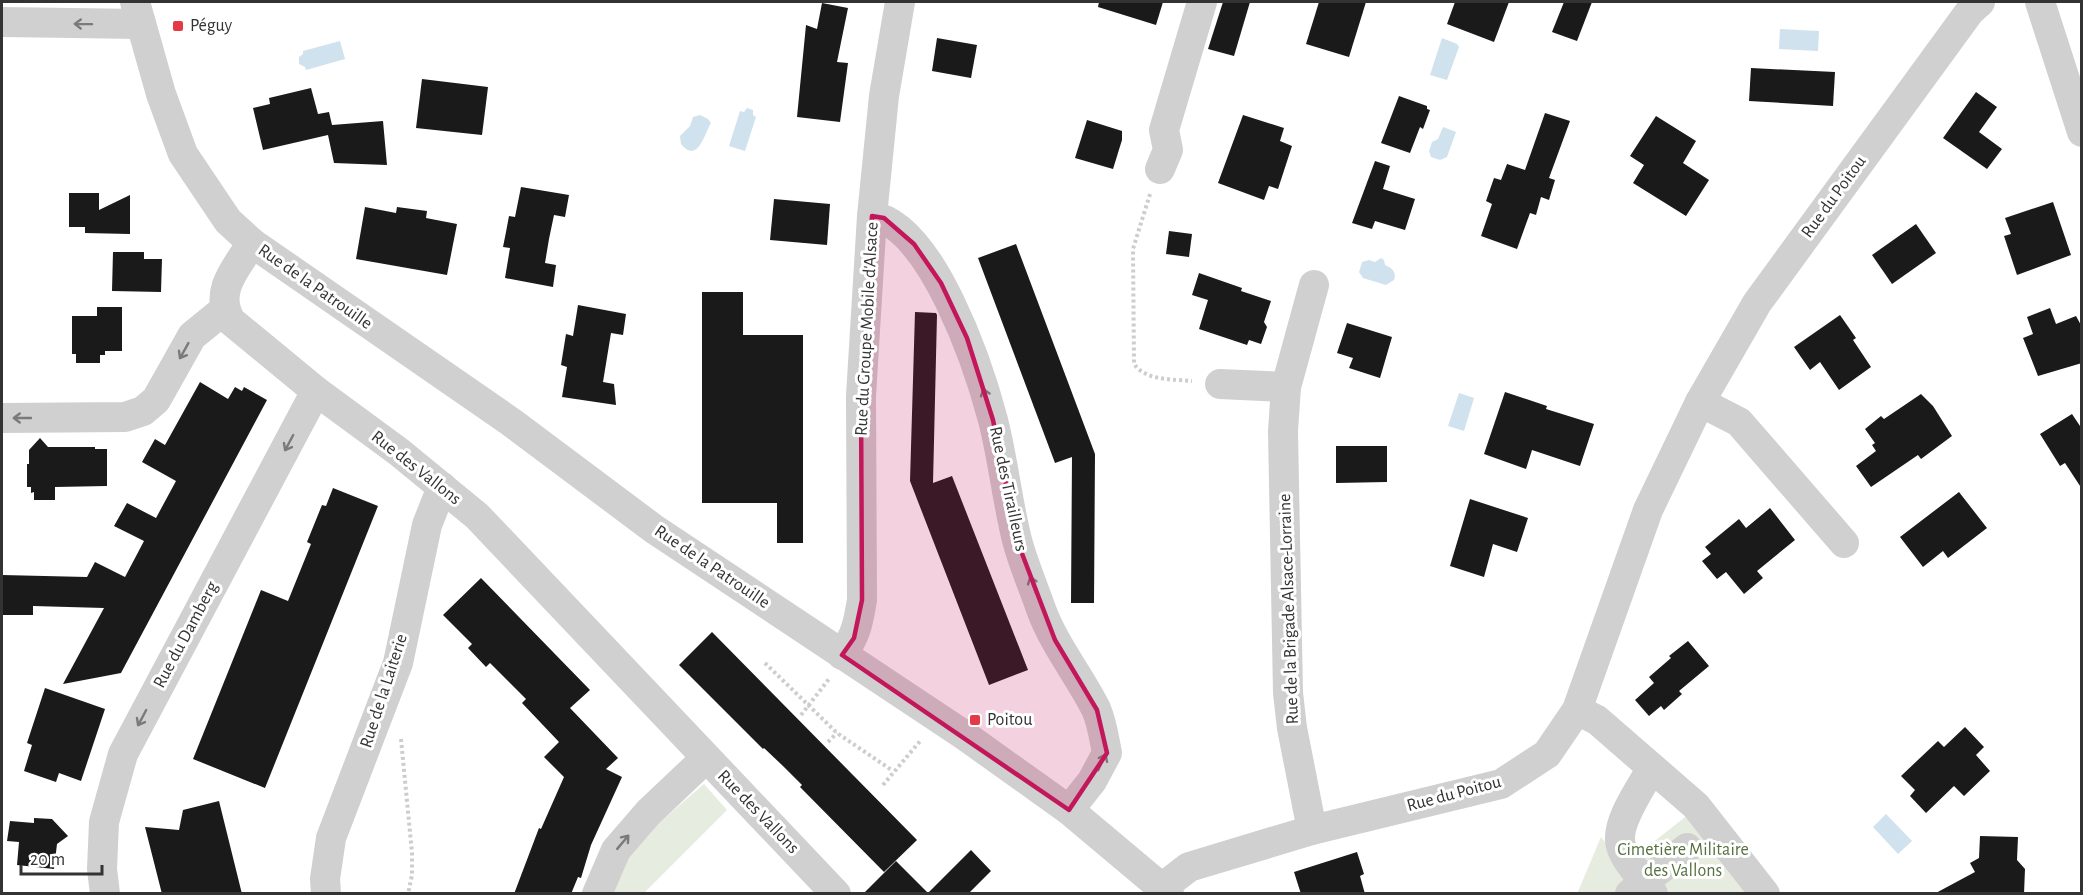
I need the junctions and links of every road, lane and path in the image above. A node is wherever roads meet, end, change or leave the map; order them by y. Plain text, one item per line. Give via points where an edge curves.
1 (900, 2) edge
2 (1202, 2) edge
3 (1980, 2) edge
4 (2040, 2) edge
5 (138, 13) edge
6 (2, 22) edge
7 (2082, 132) edge
8 (1160, 169) joint
9 (872, 216) junction
10 (252, 243) junction
11 (1314, 285) dead end
12 (224, 310) junction
13 (1220, 384) joint
14 (1286, 387) junction
15 (316, 391) junction
16 (1700, 402) junction
17 (2, 418) edge
18 (442, 487) junction
19 (1844, 543) dead end
20 (842, 655) junction
21 (765, 663) dead end
22 (823, 686) dead end
23 (808, 706) junction
24 (1577, 710) junction
25 (801, 715) dead end
26 (940, 719) junction
27 (402, 733) dead end
28 (837, 733) junction
29 (828, 742) dead end
30 (706, 758) junction
31 (1652, 768) junction
32 (894, 771) junction
33 (883, 785) dead end
34 (1069, 810) junction
35 (1312, 831) junction
36 (1687, 848) dead end
37 (1166, 890) edge
38 (1643, 890) edge
39 (833, 892) edge
40 (105, 894) edge
41 (326, 894) edge
42 (408, 894) edge
43 (597, 894) edge
44 (1765, 894) edge

1 - 9 street, Rue du Groupe Mobile d'Alsace via 884,96
2 - 8 street via 1164,130 1168,150
3 - 16 street, Rue du Poitou via 1757,303
4 - 7 street
5 -> 6 street
5 - 10 street via 183,154 228,221
8 - 13 path via 1133,249 1134,364 1147,376
9 - 20 street, Rue du Groupe Mobile d'Alsace via 861,396 862,600 854,638
34 -> 9 street, Rue des Tirailleurs via 1092,782 1107,753 1097,710 1055,640 1018,543 993,420 967,338 941,283 914,244 884,218
10 - 12 street via 228,282
10 - 20 street, Rue de la Patrouille via 511,422 654,529
11 - 14 street, Rue de la Brigade Alsace-Lorraine
12 - 15 street, Rue des Vallons via 231,321
12 -> 17 street via 192,336 156,400 143,411 124,417
13 - 14 street
14 - 35 street, Rue de la Brigade Alsace-Lorraine via 1283,431 1288,693
15 - 18 street, Rue des Vallons
15 -> 40 street, Rue du Damberg via 123,754 104,822
16 - 19 street via 1740,422
16 - 24 street, Rue du Poitou via 1648,510
18 - 30 street, Rue des Vallons via 477,516
18 - 41 street, Rue de la Laiterie via 427,525 398,663 331,838
20 - 26 street, Rue de la Patrouille
21 - 23 path
22 - 23 path
23 - 25 path
23 - 28 path
24 - 31 street via 1597,720
24 - 35 street, Rue du Poitou via 1547,754 1501,784
26 - 32 path
26 - 34 street, Rue de la Patrouille
27 - 42 path via 412,853
28 - 29 path
28 - 32 path
30 - 39 street, Rue des Vallons
43 -> 30 street via 616,850
31 - 38 street via 1620,830 1620,845
31 - 44 street via 1696,806
32 - 33 path
34 - 37 street, Rue de la Patrouille
35 - 37 street, Rue du Poitou via 1189,867
36 - 38 street

